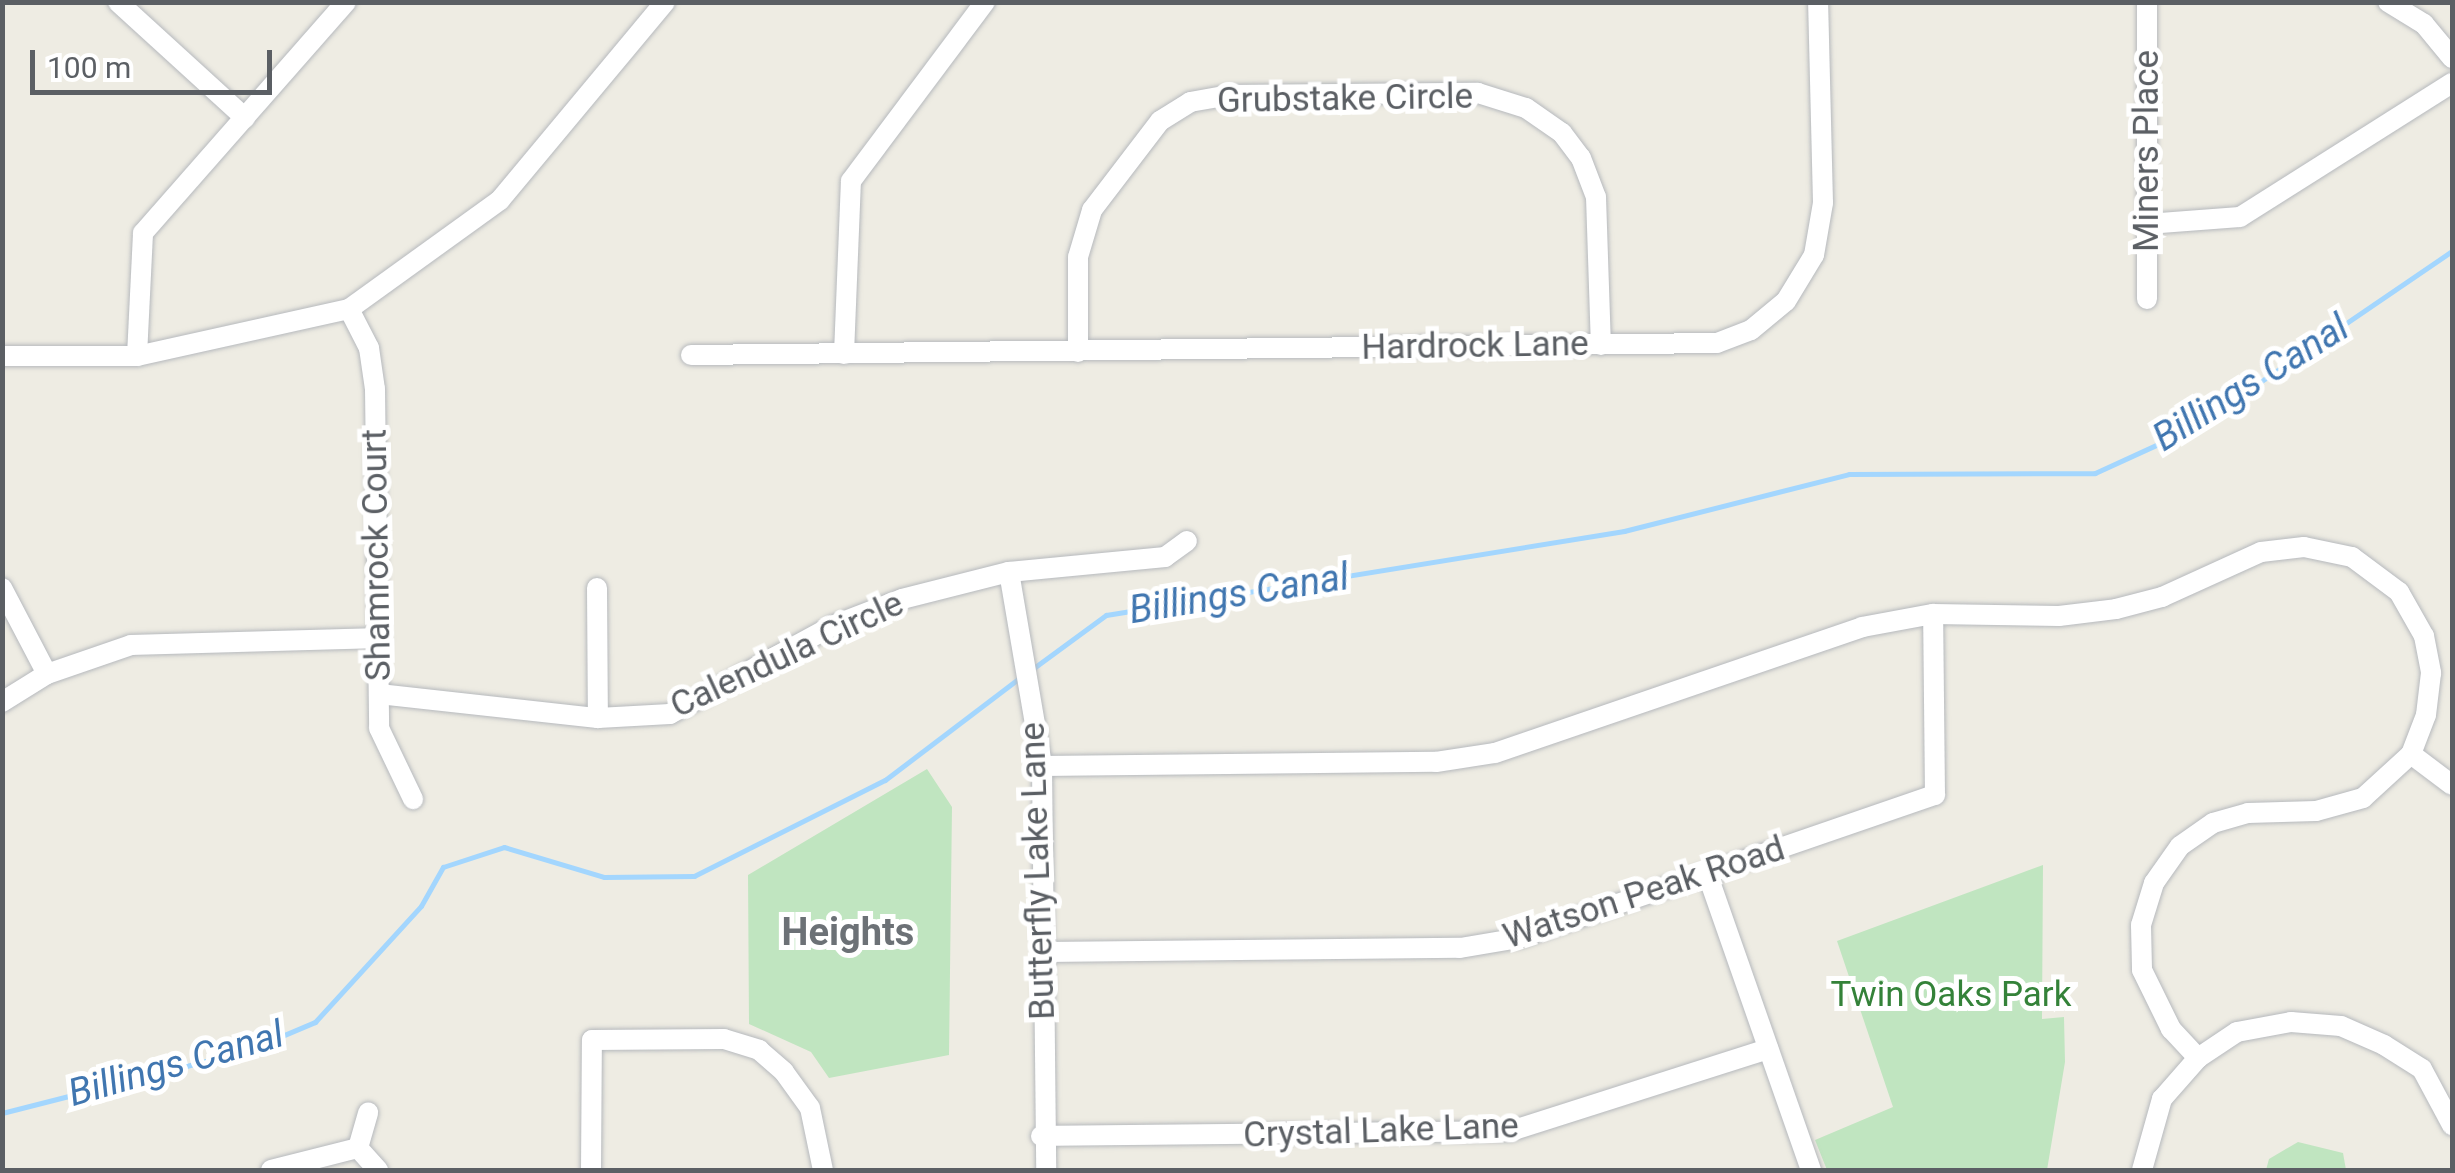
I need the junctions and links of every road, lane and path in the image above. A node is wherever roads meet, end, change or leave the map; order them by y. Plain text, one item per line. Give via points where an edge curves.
1 (118, 2) edge
2 (346, 2) edge
3 (665, 2) edge
4 (985, 2) edge
5 (1818, 2) edge
6 (2147, 2) edge
7 (2388, 2) edge
8 (2452, 58) edge
9 (2450, 90) edge
10 (245, 118) junction
11 (2147, 224) junction
12 (2147, 299) dead end
13 (349, 309) junction
14 (1601, 345) junction
15 (1078, 352) junction
16 (844, 354) junction
17 (692, 355) dead end
18 (2, 356) edge
19 (137, 356) junction
20 (1187, 541) dead end
21 (1010, 572) junction
22 (2, 588) edge
23 (597, 588) dead end
24 (1932, 614) junction
25 (380, 638) junction
26 (47, 674) junction
27 (379, 694) junction
28 (2, 702) edge
29 (598, 718) junction
30 (2411, 754) junction
31 (1042, 766) junction
32 (2452, 785) edge
33 (412, 799) dead end
34 (1708, 876) junction
35 (1044, 952) junction
36 (1768, 1049) junction
37 (2198, 1058) junction
38 (368, 1112) dead end
39 (2452, 1125) edge
40 (1041, 1136) junction
41 (358, 1148) junction
42 (271, 1170) edge
43 (378, 1170) edge
44 (591, 1170) edge
45 (824, 1170) edge
46 (1046, 1170) edge
47 (1810, 1170) edge
48 (2142, 1170) edge

1 - 10 street
2 - 10 street
3 - 13 street via 500,200
4 - 16 street via 851,180
5 - 14 street, Hardrock Lane via 1823,203 1814,255 1786,301 1751,330 1716,344
6 - 11 street, Miners Place
7 - 8 street via 2424,24
9 - 11 street via 2240,217
10 - 19 street via 143,233
11 - 12 street, Miners Place
13 - 19 street
13 - 25 street, Shamrock Court via 369,348 375,389 372,509
14 - 15 street, Hardrock Lane
14 - 15 street, Grubstake Circle via 1596,196 1568,128 1478,93 1230,95 1190,102 1160,120 1081,233
15 - 16 street, Hardrock Lane
16 - 17 street, Hardrock Lane
18 - 19 street
20 - 21 street, Calendula Circle via 1165,557
21 - 29 street, Calendula Circle via 902,599 832,626 670,714
21 - 31 street, Butterfly Lake Lane
22 - 26 street
23 - 29 street
24 - 30 street via 2058,616 2162,597 2261,552 2304,547 2352,557 2399,592 2424,636 2431,673 2426,715
24 - 31 street via 1862,627 1495,753 1436,762
24 - 34 street, Watson Peak Road via 1935,796
25 - 26 street via 168,640 90,656
25 - 27 street, Shamrock Court
26 - 28 street
27 - 29 street, Calendula Circle
27 - 33 street, Shamrock Court via 379,728
30 - 32 street
30 - 37 street via 2363,798 2213,824 2180,846 2154,882 2141,925 2142,970 2170,1029
31 - 35 street, Butterfly Lake Lane
34 - 35 street, Watson Peak Road via 1519,938 1460,948
34 - 36 street
35 - 40 street, Butterfly Lake Lane
36 - 40 street, Crystal Lake Lane via 1510,1131
36 - 47 street
37 - 39 street via 2238,1032 2291,1022 2340,1026 2422,1070
37 - 48 street via 2162,1099
38 - 41 street
40 - 46 street, Butterfly Lake Lane
41 - 42 street
41 - 43 street
44 - 45 street via 592,1040 724,1040 759,1050 810,1108

